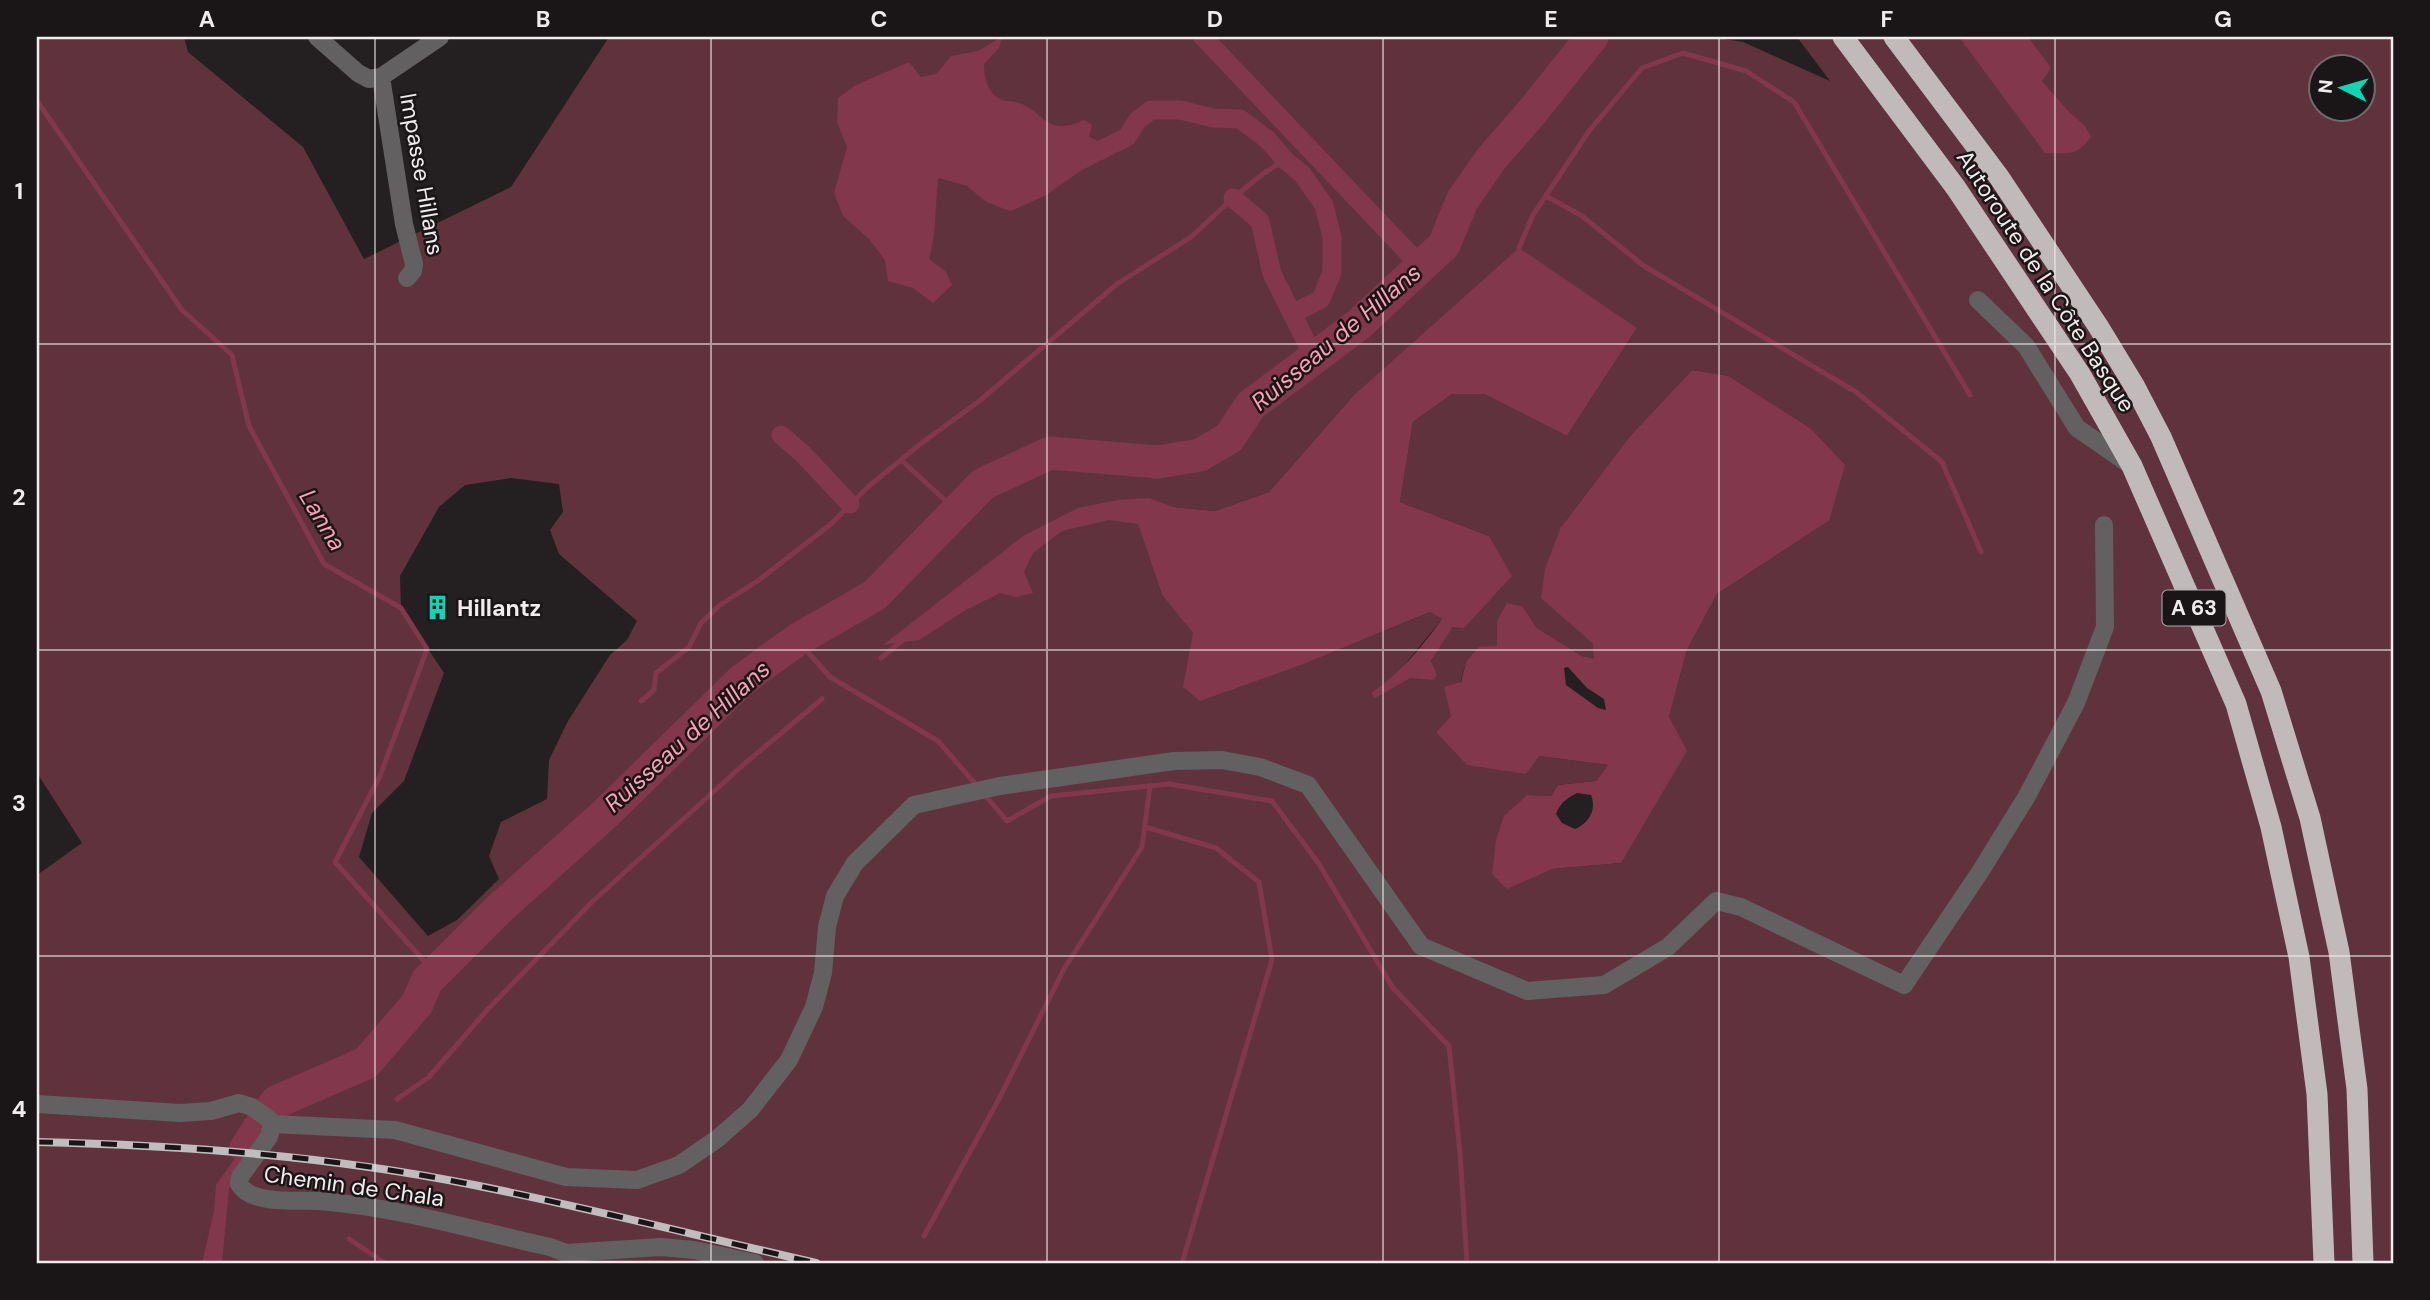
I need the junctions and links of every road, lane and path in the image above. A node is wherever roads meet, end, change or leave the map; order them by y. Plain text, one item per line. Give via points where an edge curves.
1 (317, 37) edge
2 (440, 37) edge
3 (1843, 37) edge
4 (1894, 37) edge
5 (380, 77) junction
6 (407, 278) dead end
7 (1978, 300) dead end
8 (2132, 466) junction
9 (2104, 525) dead end
10 (37, 1104) edge
11 (268, 1120) junction
12 (755, 1263) edge
13 (2323, 1263) edge
14 (2363, 1263) edge

1 - 5 street via 358,73 369,79
2 - 5 street
3 - 8 highway, Autoroute de la Côte Basque / A 63 via 2018,279
4 - 14 highway, Autoroute de la Côte Basque / A 63 via 1999,177 2135,387 2271,691 2310,818 2339,952 2357,1089
5 - 6 street, Impasse Hillans via 414,264
7 - 8 street via 2026,346 2077,428
8 - 13 highway, Autoroute de la Côte Basque / A 63 via 2236,704 2271,827 2299,957 2317,1094
9 - 11 street via 2105,627 2076,703 2027,796 1904,985 1741,907 1716,901 1668,947 1604,985 1527,991 1421,946 1308,785 1260,767 1222,760 1174,761 1000,786 914,805 855,863 835,896 814,1007 789,1060 750,1110 679,1165 637,1180 566,1177 395,1130
10 - 11 street via 180,1113 239,1104 252,1107
11 - 12 street, Chemin de Chala via 269,1137 240,1177 239,1184 249,1195 393,1212 566,1253 661,1247

